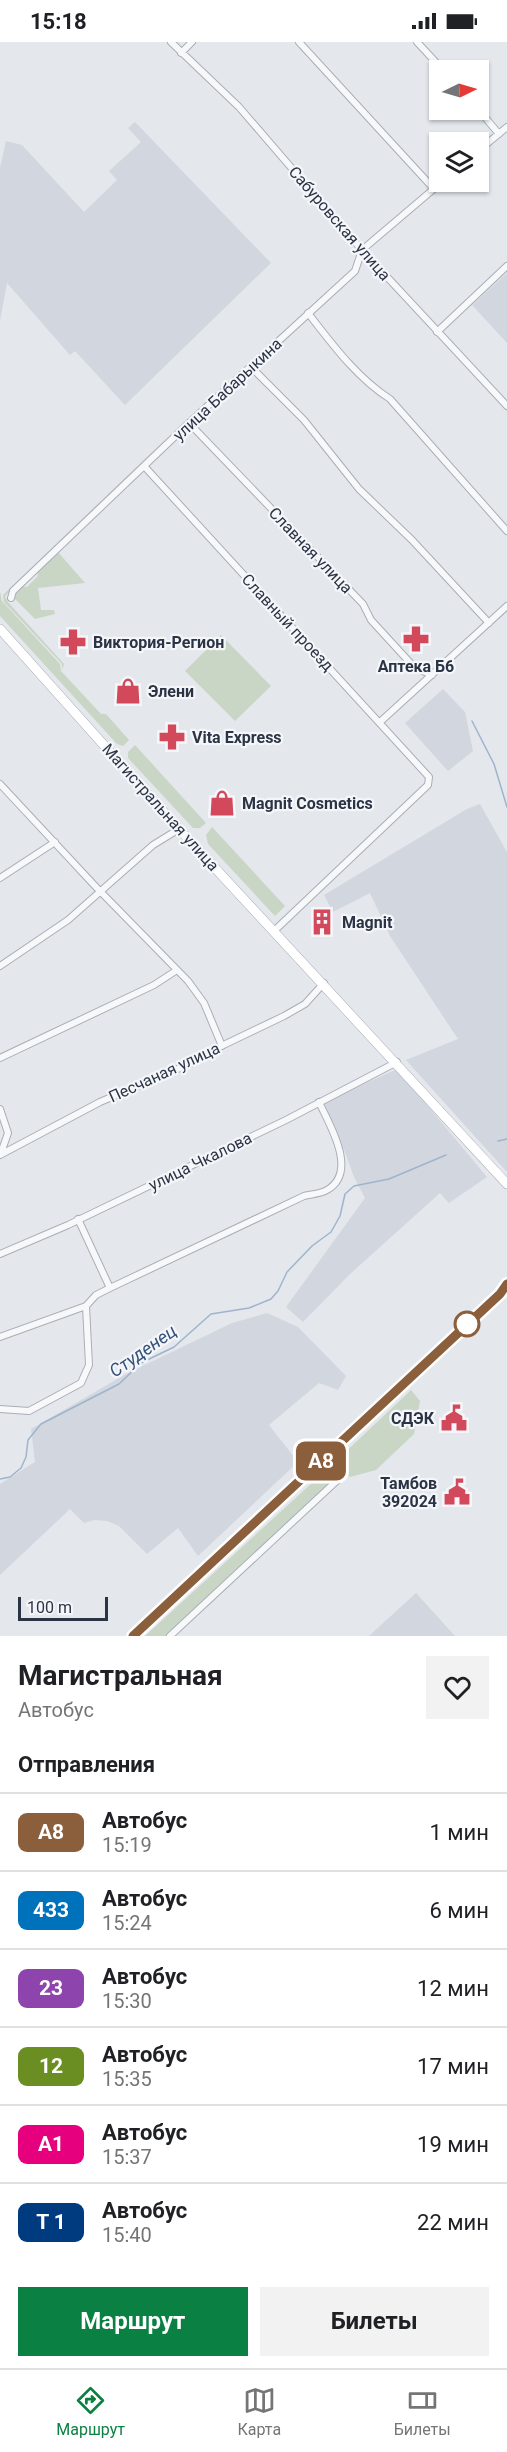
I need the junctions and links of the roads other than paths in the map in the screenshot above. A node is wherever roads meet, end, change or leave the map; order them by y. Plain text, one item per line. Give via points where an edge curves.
1 (171, 42) edge
2 (192, 42) edge
3 (299, 42) edge
4 (417, 42) edge
5 (181, 53) junction
6 (434, 60) edge
7 (487, 120) edge
8 (507, 128) edge
9 (499, 134) junction
10 (489, 142) edge
11 (429, 184) edge
12 (430, 192) edge
13 (362, 250) junction
14 (507, 266) edge
15 (308, 313) junction
16 (437, 332) junction
17 (251, 367) junction
18 (507, 406) edge
19 (189, 423) junction
20 (144, 466) junction
21 (507, 531) edge
22 (11, 598) dead end
23 (507, 606) edge
24 (489, 622) junction
25 (0, 629) edge
26 (432, 675) junction
27 (381, 723) junction
28 (0, 784) edge
29 (7, 791) junction
30 (0, 796) edge
31 (179, 829) junction
32 (54, 842) junction
33 (0, 878) edge
34 (101, 892) junction
35 (274, 931) junction
36 (0, 966) edge
37 (177, 970) junction
38 (324, 984) junction
39 (222, 1046) junction
40 (0, 1058) edge
41 (397, 1062) junction
42 (319, 1102) junction
43 (0, 1109) edge
44 (0, 1154) edge
45 (507, 1184) edge
46 (78, 1220) junction
47 (0, 1254) edge
48 (507, 1284) edge
49 (110, 1288) junction
50 (504, 1292) edge
51 (86, 1306) junction
52 (0, 1337) edge
53 (0, 1409) edge
54 (326, 1456) junction
55 (133, 1636) edge
56 (170, 1636) edge

1 - 5 street, Сабуровская улица
2 - 5 street
3 - 11 street
4 - 6 street
5 - 13 street, Сабуровская улица via 239,107
7 - 9 street
8 - 9 street
9 - 10 street
12 - 13 street, улица Бабарыкина
13 - 15 street, улица Бабарыкина via 355,270
13 - 16 street, Сабуровская улица
14 - 16 street
15 - 17 street, улица Бабарыкина
15 - 21 street via 332,344 374,388 390,399
16 - 18 street, Сабуровская улица
17 - 19 street, улица Бабарыкина
17 - 24 street via 304,420 359,489
19 - 20 street, улица Бабарыкина
19 - 26 street, Славная улица via 363,604 371,620 414,667
20 - 22 street, улица Бабарыкина via 12,591
20 - 27 street, Славный проезд
23 - 24 street
24 - 26 street
25 - 31 main road, Магистральная улица
26 - 27 street
27 - 35 street, Славный проезд via 428,774 428,785
28 - 29 street
29 - 30 street
29 - 32 street
31 - 34 street via 153,845
31 - 35 main road, Магистральная улица
32 - 33 street
32 - 34 street
34 - 36 street via 68,920
34 - 37 street
35 - 38 main road, Магистральная улица
37 - 39 street via 204,1003
37 - 40 street via 154,985
38 - 39 street, Песчаная улица via 304,1004
38 - 41 main road, Магистральная улица
39 - 44 street, Песчаная улица via 100,1102
41 - 42 street, улица Чкалова
41 - 45 main road, Магистральная улица
42 - 46 street, улица Чкалова
42 - 49 street via 340,1149 341,1167 332,1186
43 - 44 street via 8,1133
46 - 47 street, улица Чкалова
46 - 49 street
48 - 50 main road
49 - 51 street
50 - 54 main road
51 - 52 street
51 - 53 street via 89,1365 81,1383 29,1412
54 - 55 main road
54 - 56 street via 343,1475

